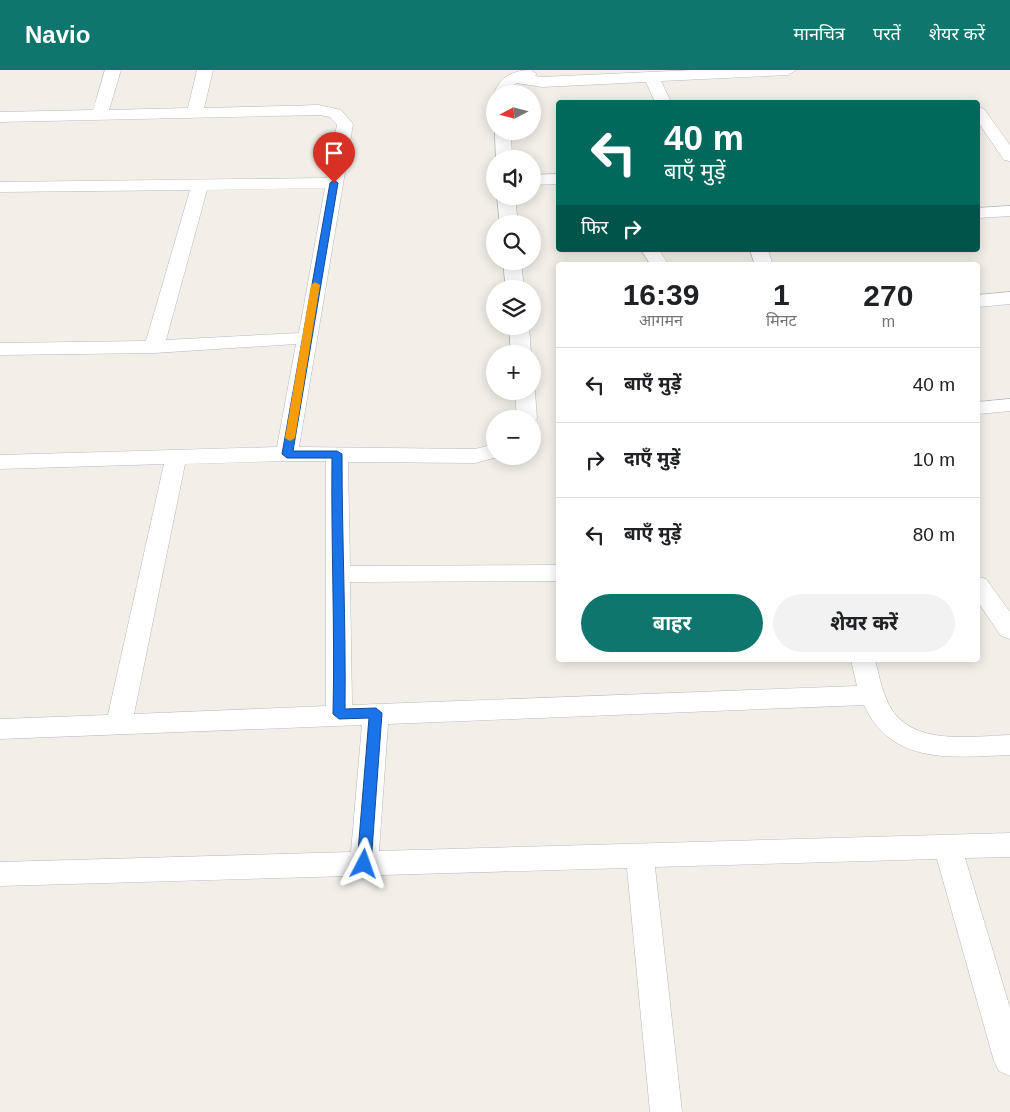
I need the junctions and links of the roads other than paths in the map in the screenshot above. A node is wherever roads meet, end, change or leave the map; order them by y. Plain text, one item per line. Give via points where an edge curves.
1 (113, 70) edge
2 (205, 70) edge
3 (550, 70) edge
4 (788, 70) edge
5 (516, 78) junction
6 (652, 78) junction
7 (506, 85) edge
8 (662, 100) edge
9 (195, 112) junction
10 (100, 114) junction
11 (980, 115) edge
12 (0, 117) edge
13 (995, 135) junction
14 (980, 136) edge
15 (1010, 156) edge
16 (556, 179) edge
17 (541, 180) edge
18 (200, 183) junction
19 (334, 183) junction
20 (0, 187) edge
21 (1010, 211) edge
22 (980, 213) edge
23 (1010, 298) edge
24 (980, 301) edge
25 (306, 338) junction
26 (154, 346) junction
27 (0, 350) edge
28 (1010, 405) edge
29 (980, 408) edge
30 (486, 453) edge
31 (287, 454) junction
32 (337, 454) junction
33 (176, 457) junction
34 (0, 462) edge
35 (556, 573) edge
36 (338, 574) junction
37 (980, 588) edge
38 (1010, 630) edge
39 (864, 662) edge
40 (872, 695) junction
41 (376, 713) junction
42 (339, 714) junction
43 (119, 723) junction
44 (0, 729) edge
45 (1010, 745) edge
46 (1010, 845) edge
47 (948, 847) junction
48 (640, 856) junction
49 (364, 864) junction
50 (0, 874) edge
51 (1010, 1061) edge
52 (666, 1112) edge

1 - 10 street
2 - 9 street
3 - 5 street
4 - 6 street
5 - 6 street via 542,82
5 - 7 street via 508,80
6 - 8 street
9 - 10 street
9 - 19 street via 319,110 335,113 345,124
10 - 12 street
11 - 13 street
13 - 14 street
13 - 15 street
16 - 17 street
18 - 19 street
18 - 20 street
18 - 26 street
19 - 25 street
21 - 22 street
23 - 24 street
25 - 26 street
25 - 31 street
26 - 27 street
28 - 29 street
30 - 32 street via 475,456
31 - 32 street
31 - 33 street
32 - 36 street
33 - 34 street
33 - 43 street
35 - 36 street
36 - 42 street
37 - 38 street
39 - 40 street
40 - 41 street
40 - 45 street via 882,716 901,736 924,745
41 - 42 street
41 - 49 street
42 - 43 street
43 - 44 street
46 - 47 street
47 - 48 street
47 - 51 street
48 - 49 street
48 - 52 street
49 - 50 street

